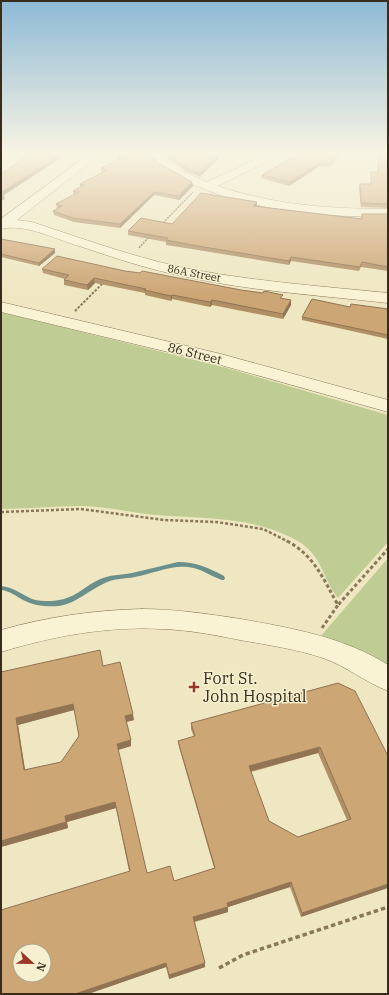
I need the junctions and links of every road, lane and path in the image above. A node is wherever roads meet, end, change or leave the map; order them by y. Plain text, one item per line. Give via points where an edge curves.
1 (34, 200) edge
2 (259, 200) edge
3 (388, 213) edge
4 (4, 223) edge
5 (388, 298) edge
6 (1, 307) edge
7 (388, 406) edge
8 (1, 512) edge
9 (388, 549) edge
10 (338, 605) junction
11 (1, 641) edge
12 (310, 643) junction
13 (388, 679) edge
14 (388, 907) edge
15 (219, 968) dead end

1 - 4 street
2 - 3 street via 292,207
4 - 5 street, 86A Street via 27,225 129,258 179,271 249,283
6 - 7 street, 86 Street via 215,358
8 - 10 path via 81,510 164,520 216,522 263,529 300,548 312,560
9 - 10 path
10 - 12 path
11 - 12 street via 30,632 126,619 200,623
12 - 13 street via 370,666
14 - 15 path via 243,955

